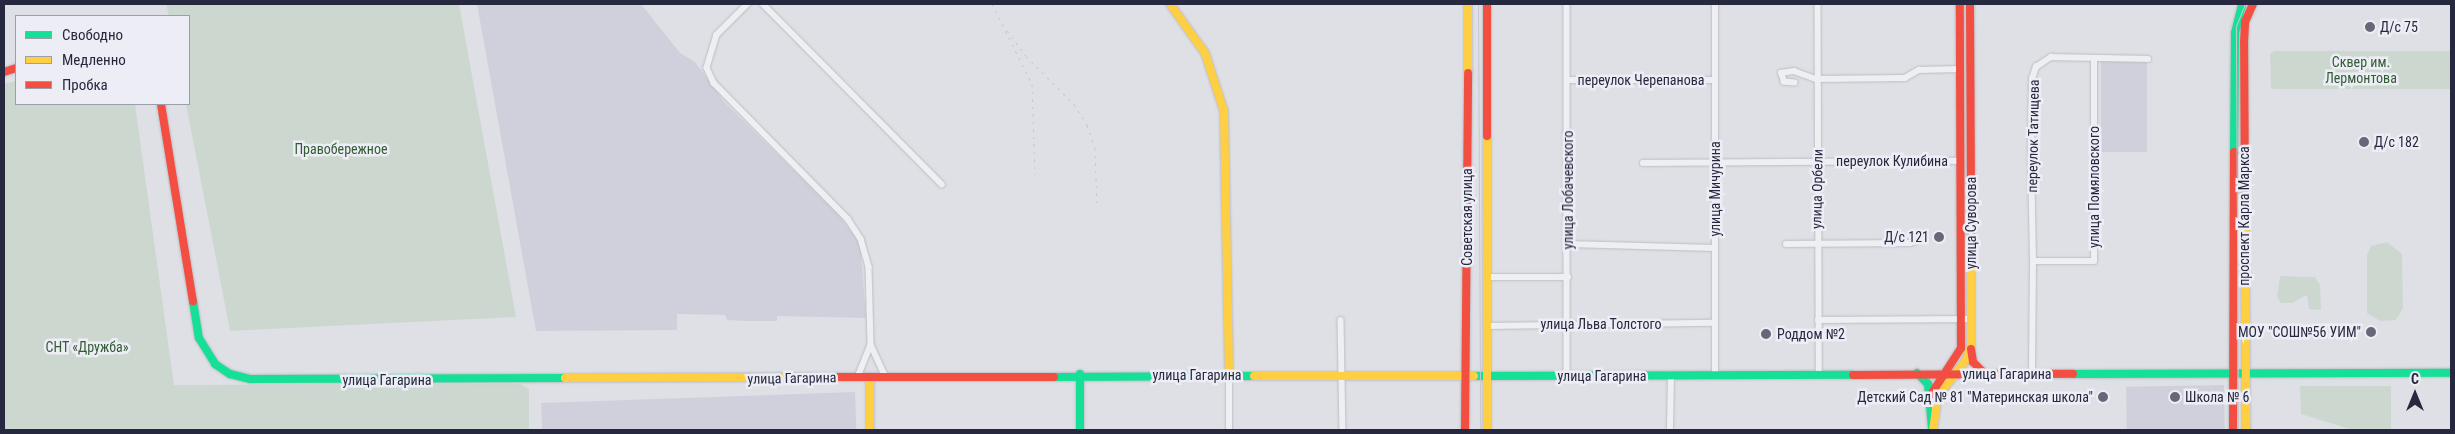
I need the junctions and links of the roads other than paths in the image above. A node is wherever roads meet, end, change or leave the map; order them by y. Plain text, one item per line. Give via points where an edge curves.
1 (748, 4) edge
2 (763, 4) edge
3 (1170, 4) edge
4 (1468, 4) edge
5 (1487, 4) edge
6 (1567, 4) edge
7 (1715, 4) edge
8 (1818, 4) edge
9 (1960, 4) edge
10 (1970, 4) edge
11 (2242, 4) edge
12 (2253, 4) edge
13 (2094, 58) junction
14 (2148, 59) dead end
15 (1960, 69) junction
16 (1816, 79) junction
17 (1567, 80) junction
18 (1715, 80) junction
19 (1795, 83) dead end
20 (161, 105) edge
21 (1961, 148) junction
22 (1970, 148) junction
23 (1818, 161) junction
24 (1961, 161) junction
25 (1643, 162) dead end
26 (1715, 164) junction
27 (942, 184) dead end
28 (1924, 238) dead end
29 (1817, 243) junction
30 (1568, 244) junction
31 (1786, 244) dead end
32 (1715, 248) junction
33 (2033, 261) junction
34 (1486, 277) junction
35 (1568, 277) junction
36 (1961, 319) junction
37 (1971, 319) junction
38 (1341, 320) dead end
39 (1818, 320) junction
40 (1568, 323) junction
41 (1715, 324) junction
42 (1486, 326) junction
43 (871, 345) junction
44 (1971, 346) junction
45 (1917, 373) junction
46 (1945, 373) junction
47 (1955, 373) junction
48 (2232, 373) junction
49 (2246, 373) junction
50 (2451, 373) edge
51 (1080, 374) junction
52 (1820, 374) junction
53 (1984, 374) junction
54 (2032, 374) junction
55 (1229, 375) junction
56 (1342, 375) junction
57 (1671, 375) junction
58 (1715, 375) junction
59 (1467, 376) junction
60 (1487, 376) junction
61 (1567, 376) junction
62 (858, 377) junction
63 (870, 377) junction
64 (886, 377) junction
65 (1930, 396) junction
66 (870, 430) edge
67 (1080, 430) edge
68 (1229, 430) edge
69 (1343, 430) edge
70 (1465, 430) edge
71 (1487, 430) edge
72 (1670, 430) edge
73 (1933, 430) edge
74 (2233, 430) edge
75 (2246, 430) edge

1 - 43 street via 717,35 707,68 714,83 848,219 861,239 870,267
2 - 27 street
3 - 55 main road via 1206,53 1224,111
4 - 59 main road, Советская улица
5 - 34 main road, Советская улица
6 - 17 street, улица Лобачевского
7 - 18 street, улица Мичурина
8 - 16 street, улица Орбели
9 - 15 main road, улица Суворова
10 - 22 main road, улица Суворова
11 - 48 main road, проспект Карла Маркса via 2235,33
12 - 49 main road, проспект Карла Маркса via 2246,22 2244,43
13 - 14 street, переулок Татищева
13 - 33 street, переулок Татищева via 2051,57 2036,67 2032,79
13 - 33 street, улица Помяловского via 2094,261
15 - 16 street via 1919,70 1905,78
15 - 21 main road, улица Суворова
16 - 19 street via 1794,71 1781,73 1784,82
16 - 23 street, улица Орбели
17 - 18 street, переулок Черепанова
17 - 30 street, улица Лобачевского
18 - 26 street, улица Мичурина
20 - 62 main road, улица Гагарина via 196,327 209,358 230,374 280,380
21 - 22 main road
21 - 24 main road, улица Суворова
22 - 37 main road, улица Суворова
23 - 24 street, переулок Кулибина
23 - 26 street, переулок Кулибина
23 - 29 street, улица Орбели
24 - 36 main road, улица Суворова
25 - 26 street, переулок Кулибина
26 - 32 street, улица Мичурина
28 - 29 street via 1910,243
29 - 31 street
29 - 39 street, улица Орбели
30 - 32 street
30 - 35 street, улица Лобачевского
32 - 41 street, улица Мичурина
33 - 54 street
34 - 35 street
34 - 42 main road, Советская улица
35 - 40 street, улица Лобачевского
36 - 37 street
36 - 39 street
36 - 46 main road, улица Суворова via 1960,353
37 - 44 main road, улица Суворова
38 - 56 street
39 - 52 street, улица Орбели
40 - 41 street, улица Льва Толстого
40 - 42 street, улица Льва Толстого
40 - 61 street, улица Лобачевского
41 - 58 street, улица Мичурина
42 - 60 main road, Советская улица
43 - 62 street
43 - 64 street
44 - 47 main road, улица Суворова via 1966,360
44 - 53 main road via 1973,362
45 - 46 main road, улица Гагарина
45 - 52 main road, улица Гагарина
45 - 65 main road, улица Суворова via 1928,384
46 - 47 main road, улица Гагарина
46 - 65 main road, улица Суворова
47 - 53 main road, улица Гагарина
47 - 73 main road, улица Суворова via 1938,396
48 - 49 main road, улица Гагарина
48 - 54 main road, улица Гагарина
48 - 74 main road, проспект Карла Маркса
49 - 50 main road, улица Гагарина
49 - 75 main road, проспект Карла Маркса
51 - 55 main road, улица Гагарина
51 - 64 main road, улица Гагарина
51 - 67 main road
52 - 58 main road, улица Гагарина
53 - 54 main road, улица Гагарина
55 - 56 main road, улица Гагарина
55 - 68 street
56 - 59 main road, улица Гагарина
56 - 69 street
57 - 58 main road, улица Гагарина
57 - 61 main road, улица Гагарина
57 - 72 street
59 - 60 main road, улица Гагарина
59 - 70 main road, Советская улица
60 - 61 main road, улица Гагарина
60 - 71 main road, Советская улица
62 - 63 main road, улица Гагарина
63 - 64 main road, улица Гагарина
63 - 66 main road
65 - 73 main road, улица Суворова

